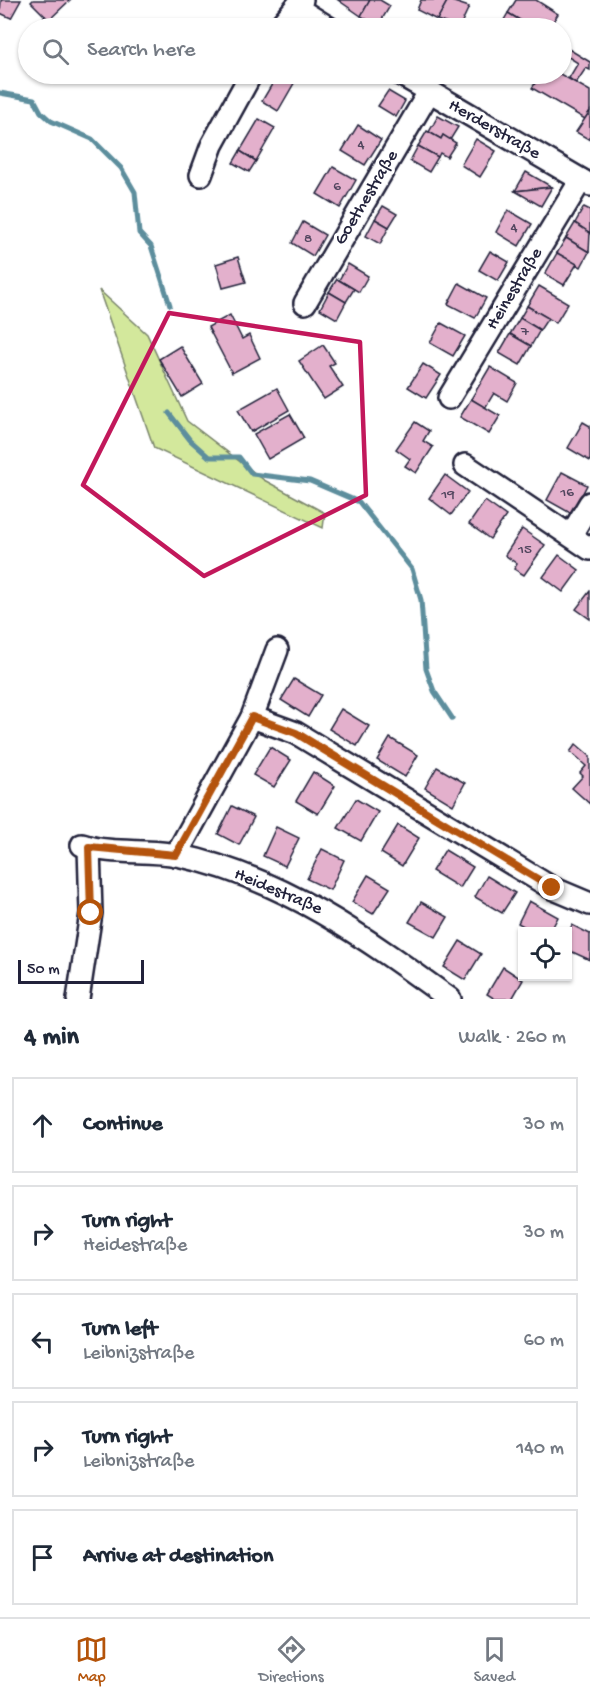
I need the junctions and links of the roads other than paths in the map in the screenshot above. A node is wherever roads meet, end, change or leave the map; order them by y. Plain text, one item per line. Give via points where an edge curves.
1 (299, 4) edge
2 (287, 18) edge
3 (316, 18) edge
4 (245, 84) edge
5 (416, 84) edge
6 (429, 92) junction
7 (201, 175) dead end
8 (586, 183) edge
9 (305, 303) dead end
10 (449, 398) dead end
11 (465, 465) dead end
12 (590, 503) edge
13 (571, 535) junction
14 (590, 549) edge
15 (277, 650) dead end
16 (252, 717) junction
17 (176, 855) junction
18 (590, 904) edge
19 (78, 999) edge
20 (450, 999) edge

1 - 2 street
1 - 3 street
4 - 7 street via 212,145
5 - 6 street, Herderstraße
6 - 8 street, Herderstraße
6 - 9 street, Goethestraße
8 - 10 street, Heinestraße
11 - 13 street
12 - 13 street
13 - 14 street
15 - 16 street
16 - 17 street
16 - 18 street via 296,733 552,888
17 - 19 street, Heidestraße via 86,846 91,913
17 - 20 street, Heidestraße via 301,899 370,941

